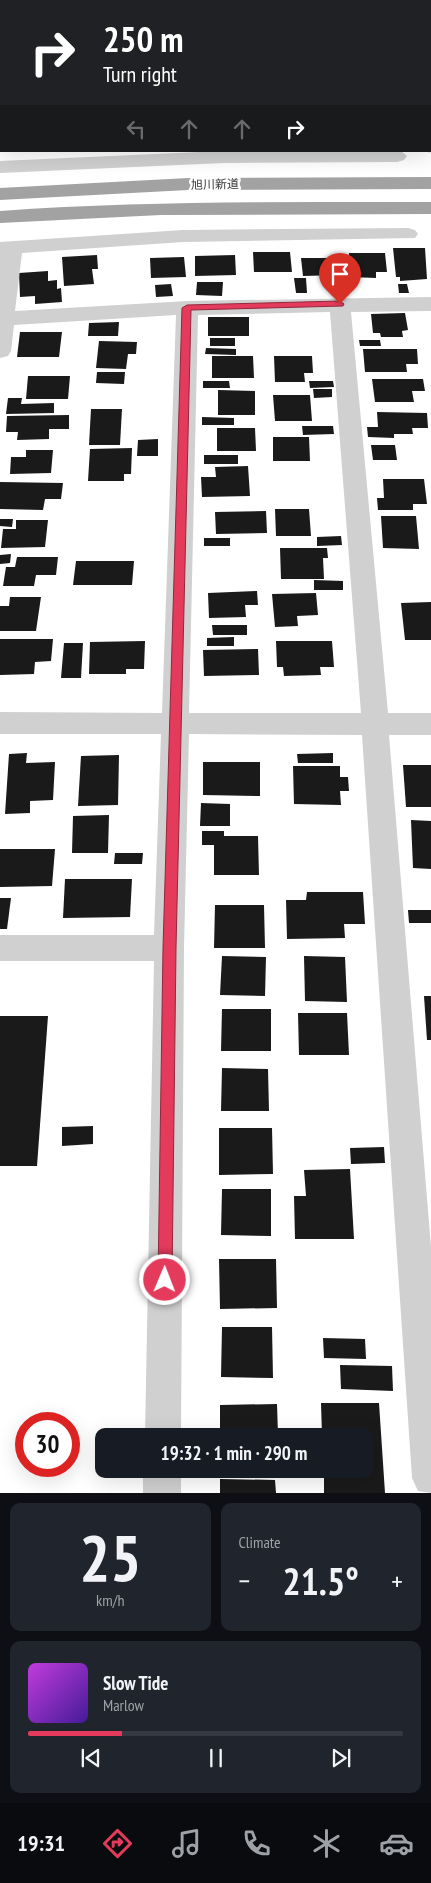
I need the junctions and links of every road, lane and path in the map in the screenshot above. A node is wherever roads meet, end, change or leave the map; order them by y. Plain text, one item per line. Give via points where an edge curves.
1 (397, 156) dead end
2 (106, 161) junction
3 (0, 167) edge
4 (431, 183) edge
5 (106, 187) junction
6 (0, 194) edge
7 (312, 208) junction
8 (431, 208) edge
9 (0, 217) edge
10 (311, 234) junction
11 (408, 234) dead end
12 (6, 247) edge
13 (340, 304) junction
14 (431, 304) edge
15 (187, 308) junction
16 (4, 319) junction
17 (0, 351) edge
18 (0, 723) edge
19 (175, 723) junction
20 (375, 724) junction
21 (431, 724) edge
22 (0, 948) edge
23 (169, 948) junction
24 (163, 1428) edge
25 (162, 1478) edge
26 (431, 1478) edge
27 (162, 1493) edge

1 - 2 street
2 - 3 street
2 - 5 street
4 - 5 highway, 旭川新道
5 - 6 highway, 旭川新道
7 - 8 highway, 旭川新道
7 - 9 highway, 旭川新道 via 105,210
7 - 10 street
10 - 11 street
10 - 12 street via 184,236
12 - 16 street
13 - 14 street
13 - 15 street
13 - 20 street
15 - 16 street
15 - 19 street
16 - 17 street
18 - 19 street
19 - 20 street
19 - 23 street
20 - 21 street
20 - 26 street
22 - 23 street
23 - 24 street
25 - 27 street

